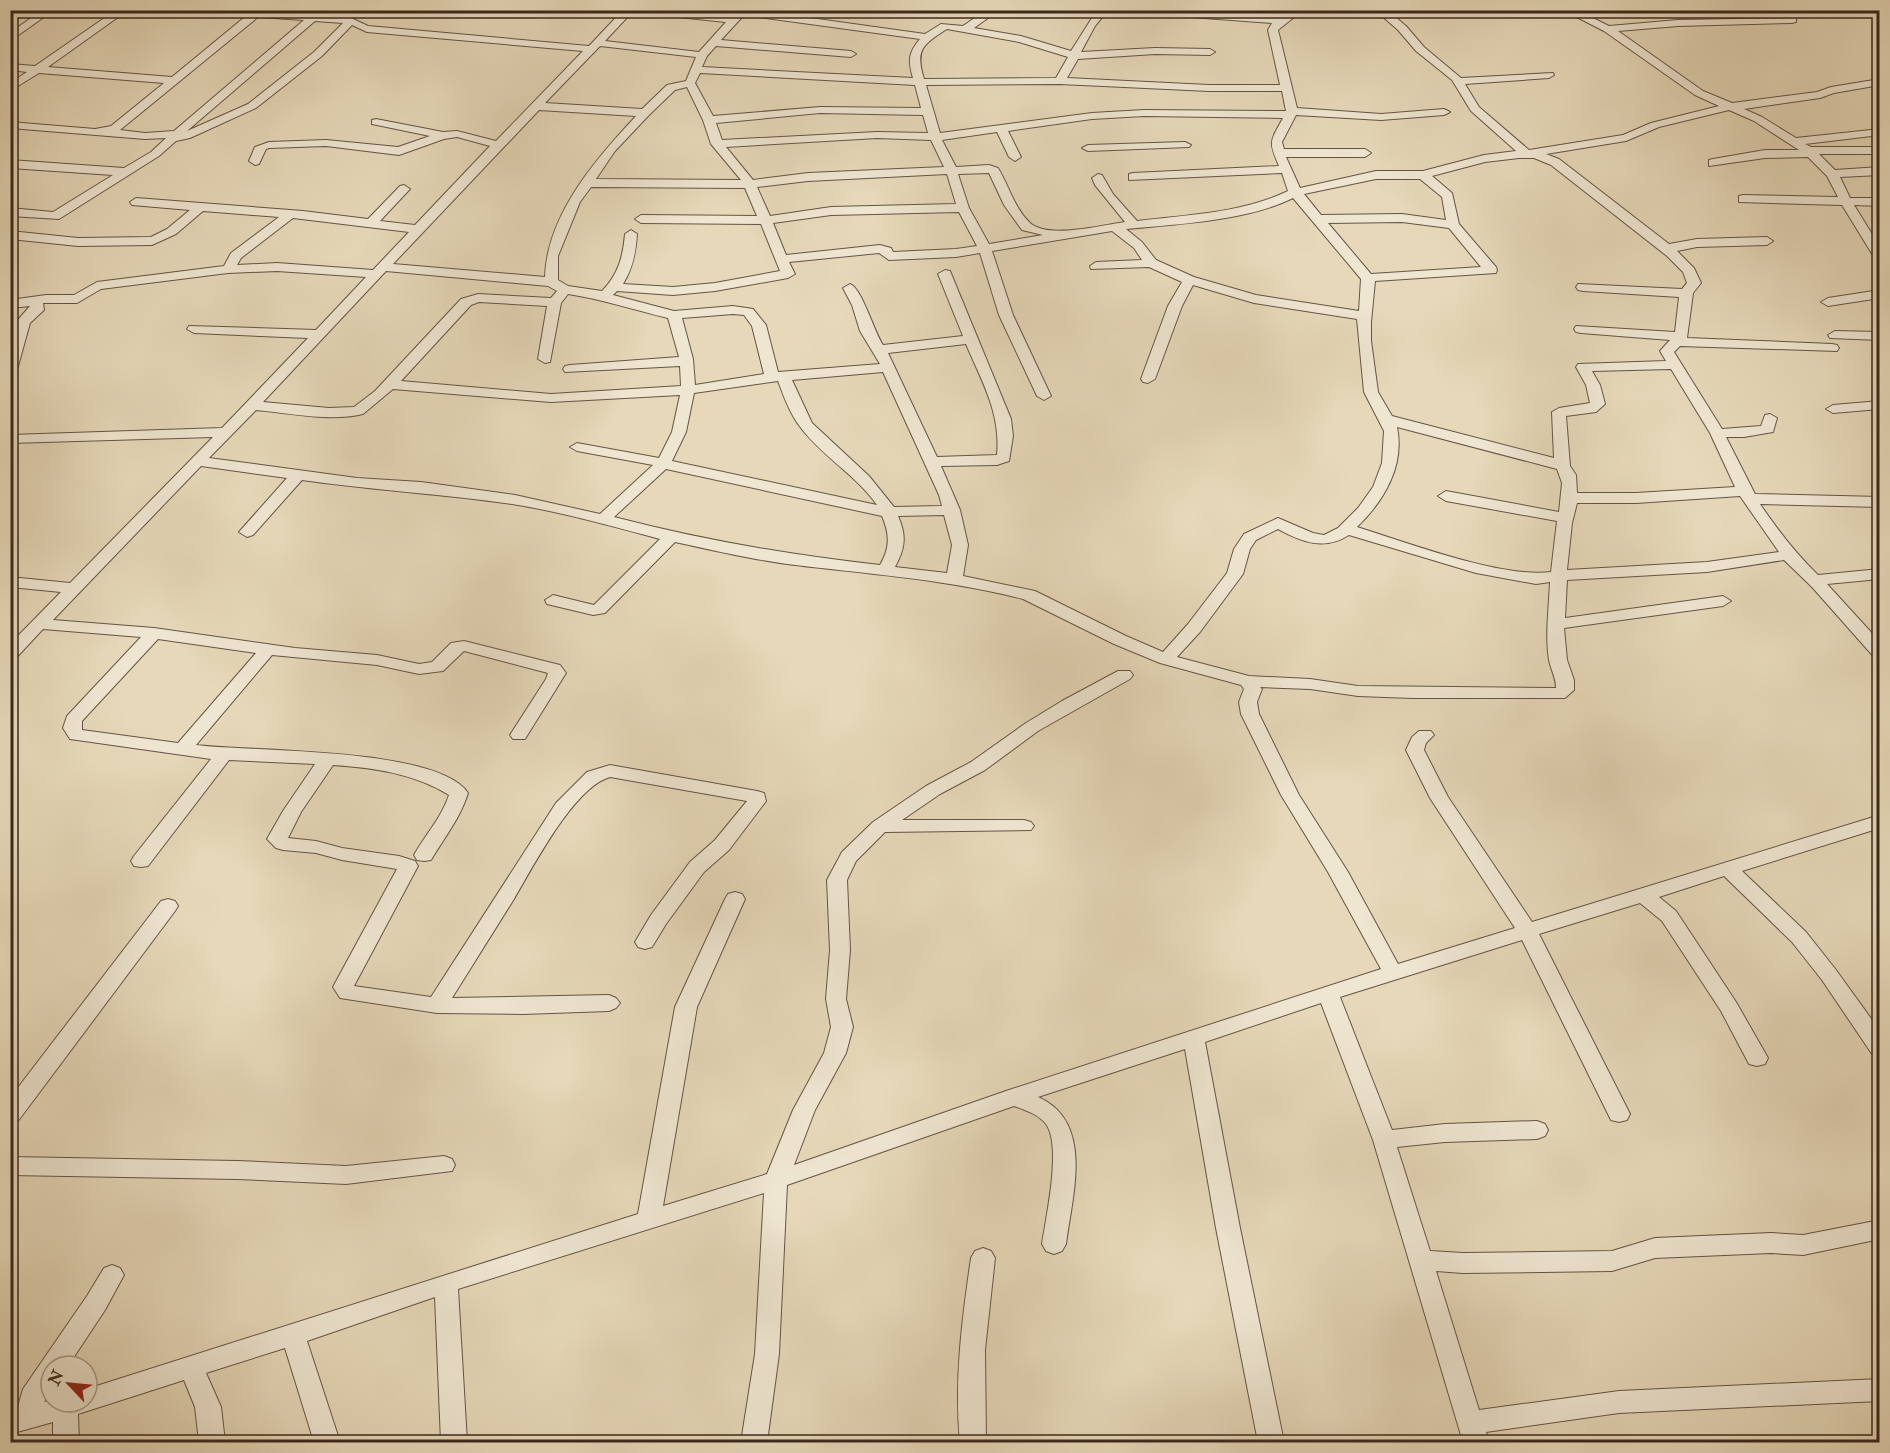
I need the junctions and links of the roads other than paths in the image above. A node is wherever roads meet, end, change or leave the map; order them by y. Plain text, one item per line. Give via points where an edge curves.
1 (49, 10) edge
2 (123, 10) edge
3 (206, 10) edge
4 (629, 10) edge
5 (640, 10) edge
6 (994, 10) edge
7 (1103, 10) edge
8 (1293, 10) edge
9 (1380, 10) edge
10 (1493, 10) edge
11 (1568, 10) edge
12 (1459, 13) dead end
13 (255, 14) junction
14 (740, 14) edge
15 (1191, 14) dead end
16 (314, 18) junction
17 (1792, 20) dead end
18 (351, 21) junction
19 (1281, 21) junction
20 (1608, 28) junction
21 (966, 29) junction
22 (927, 37) junction
23 (10, 38) edge
24 (714, 43) junction
25 (595, 46) junction
26 (1210, 52) dead end
27 (851, 54) dead end
28 (702, 55) junction
29 (1075, 56) junction
30 (10, 67) edge
31 (38, 70) junction
32 (696, 70) junction
33 (1549, 75) dead end
34 (174, 80) junction
35 (1060, 81) junction
36 (1458, 81) junction
37 (920, 82) junction
38 (1880, 82) edge
39 (690, 83) junction
40 (10, 88) edge
41 (1286, 88) junction
42 (536, 106) junction
43 (1729, 107) junction
44 (928, 112) junction
45 (1444, 112) dead end
46 (645, 113) junction
47 (1292, 113) junction
48 (709, 120) junction
49 (1066, 121) junction
50 (376, 122) dead end
51 (10, 125) edge
52 (1002, 130) junction
53 (101, 132) junction
54 (1880, 132) edge
55 (175, 136) junction
56 (442, 136) junction
57 (935, 137) junction
58 (1797, 141) junction
59 (717, 144) junction
60 (498, 145) junction
61 (1185, 145) dead end
62 (1880, 150) edge
63 (1811, 152) junction
64 (1278, 153) junction
65 (1365, 153) dead end
66 (1527, 154) junction
67 (1015, 157) dead end
68 (255, 161) dead end
69 (1713, 163) dead end
70 (10, 164) edge
71 (951, 169) junction
72 (1284, 169) junction
73 (1880, 171) edge
74 (127, 172) junction
75 (1832, 174) junction
76 (1423, 175) junction
77 (1133, 177) dead end
78 (1098, 178) dead end
79 (589, 183) junction
80 (750, 184) junction
81 (404, 189) dead end
82 (1295, 192) junction
83 (1743, 199) dead end
84 (1846, 200) junction
85 (136, 202) dead end
86 (1880, 202) edge
87 (200, 207) junction
88 (963, 208) junction
89 (10, 212) edge
90 (290, 214) junction
91 (641, 219) dead end
92 (1319, 219) junction
93 (766, 220) junction
94 (370, 224) junction
95 (1134, 225) junction
96 (1453, 225) junction
97 (1115, 227) junction
98 (418, 229) junction
99 (631, 234) dead end
100 (10, 235) edge
101 (1070, 236) junction
102 (1874, 240) edge
103 (1767, 241) dead end
104 (985, 249) junction
105 (1665, 249) junction
106 (1880, 257) edge
107 (782, 259) junction
108 (1151, 263) junction
109 (1096, 266) dead end
110 (228, 269) junction
111 (378, 271) junction
112 (945, 274) dead end
113 (1368, 278) junction
114 (1189, 280) junction
115 (551, 282) junction
116 (1583, 286) dead end
117 (850, 288) dead end
118 (565, 290) junction
119 (610, 291) junction
120 (1686, 293) junction
121 (1880, 294) edge
122 (28, 301) junction
123 (554, 302) junction
124 (1828, 302) dead end
125 (10, 304) edge
126 (674, 315) junction
127 (1362, 316) junction
128 (194, 328) dead end
129 (1581, 329) dead end
130 (319, 334) junction
131 (1880, 336) edge
132 (971, 339) junction
133 (1679, 340) junction
134 (879, 350) junction
135 (544, 359) dead end
136 (686, 361) junction
137 (1675, 365) junction
138 (888, 367) junction
139 (570, 369) dead end
140 (10, 370) edge
141 (778, 376) junction
142 (1148, 380) dead end
143 (389, 384) junction
144 (687, 390) junction
145 (1044, 396) dead end
146 (252, 405) junction
147 (1880, 405) edge
148 (1833, 409) dead end
149 (1770, 418) dead end
150 (1385, 419) junction
151 (225, 432) junction
152 (1717, 433) junction
153 (10, 439) edge
154 (577, 447) dead end
155 (196, 460) junction
156 (934, 462) junction
157 (663, 464) junction
158 (1562, 466) junction
159 (298, 475) junction
160 (1748, 495) junction
161 (1446, 496) dead end
162 (1569, 498) junction
163 (1880, 502) edge
164 (952, 510) junction
165 (888, 512) junction
166 (1565, 518) junction
167 (603, 519) junction
168 (1346, 529) junction
169 (247, 532) dead end
170 (671, 537) junction
171 (1787, 554) junction
172 (885, 571) junction
173 (1880, 574) edge
174 (1560, 575) junction
175 (954, 579) junction
176 (1814, 580) junction
177 (10, 582) edge
178 (74, 588) junction
179 (553, 600) dead end
180 (1723, 601) dead end
181 (40, 624) junction
182 (1556, 624) junction
183 (154, 633) junction
184 (269, 648) junction
185 (1880, 653) edge
186 (10, 654) edge
187 (1166, 659) junction
188 (1124, 675) dead end
189 (1248, 681) junction
190 (519, 735) dead end
191 (1425, 735) dead end
192 (183, 749) junction
193 (224, 754) junction
194 (328, 758) junction
195 (1880, 821) edge
196 (880, 826) junction
197 (1024, 826) dead end
198 (424, 855) dead end
199 (141, 861) dead end
200 (1728, 869) junction
201 (1644, 896) junction
202 (735, 899) dead end
203 (168, 906) dead end
204 (1528, 932) junction
205 (645, 942) dead end
206 (1392, 973) junction
207 (1328, 993) junction
208 (609, 1003) dead end
209 (437, 1005) junction
210 (1194, 1038) junction
211 (1880, 1048) edge
212 (1757, 1058) dead end
213 (1014, 1097) junction
214 (1619, 1114) dead end
215 (10, 1115) edge
216 (1537, 1130) dead end
217 (1384, 1140) junction
218 (444, 1165) dead end
219 (10, 1166) edge
220 (776, 1180) junction
221 (649, 1219) junction
222 (1880, 1229) edge
223 (1054, 1244) dead end
224 (983, 1258) dead end
225 (1422, 1260) junction
226 (112, 1275) dead end
227 (446, 1283) junction
228 (293, 1335) junction
229 (62, 1354) edge
230 (190, 1366) junction
231 (39, 1387) edge
232 (1880, 1390) edge
233 (99, 1396) edge
234 (42, 1414) edge
235 (75, 1414) edge
236 (19, 1421) edge
237 (1473, 1433) edge
238 (66, 1443) edge
239 (212, 1443) edge
240 (327, 1443) edge
241 (454, 1443) edge
242 (754, 1443) edge
243 (973, 1443) edge
244 (1271, 1443) edge

1 - 23 street
2 - 31 street
3 - 13 street
4 - 25 street
5 - 14 street
6 - 21 street
7 - 29 street via 1084,35
8 - 19 street via 1291,16
9 - 36 street
10 - 12 street
11 - 20 street
13 - 16 street
13 - 34 street
14 - 22 street
14 - 24 street
15 - 19 street
16 - 18 street
16 - 55 street
17 - 20 street
18 - 25 street via 367,29
18 - 55 street via 318,54 252,106 186,136
19 - 41 street via 1275,25 1273,35
20 - 43 street via 1699,93
21 - 22 street via 945,26
21 - 29 street via 1021,39
22 - 37 street via 913,60
24 - 27 street
24 - 28 street
25 - 28 street
25 - 42 street
26 - 29 street
28 - 32 street
29 - 35 street
30 - 31 street
31 - 34 street
31 - 40 street
32 - 37 street
32 - 39 street
33 - 36 street
34 - 53 street via 114,129
35 - 37 street via 980,87
35 - 41 street
36 - 66 street via 1475,109
37 - 44 street
38 - 43 street via 1810,97
39 - 46 street via 671,87
39 - 48 street
41 - 47 street
42 - 46 street
42 - 60 street
43 - 58 street
43 - 66 street via 1655,125 1626,138
44 - 48 street via 820,110
44 - 57 street
45 - 47 street via 1381,117
46 - 79 street via 611,149
47 - 49 street via 1144,112
47 - 64 street via 1277,136
48 - 59 street
49 - 52 street
49 - 61 street via 1085,144
50 - 56 street
51 - 53 street
52 - 57 street
52 - 67 street
53 - 55 street
54 - 58 street
55 - 74 street
56 - 60 street via 457,134
56 - 68 street via 399,151 326,143 269,145 261,147
57 - 59 street via 877,135
57 - 71 street
58 - 63 street
59 - 80 street
60 - 98 street
62 - 63 street
63 - 69 street via 1765,154
63 - 75 street
64 - 65 street
64 - 72 street
66 - 76 street via 1484,159
66 - 105 street via 1555,162
70 - 74 street
71 - 80 street
71 - 88 street
71 - 101 street via 994,171 1026,227
72 - 77 street
72 - 82 street
73 - 75 street
74 - 89 street via 55,216
75 - 84 street
76 - 82 street via 1376,175
76 - 96 street via 1448,196
78 - 95 street via 1105,194
79 - 80 street
79 - 115 street via 574,202 552,255
80 - 93 street
81 - 94 street
82 - 92 street
82 - 95 street via 1270,204
83 - 84 street
84 - 86 street
84 - 102 street via 1855,219
85 - 87 street
87 - 90 street
87 - 100 street via 161,239 152,241 78,242
88 - 93 street via 831,212
88 - 104 street
90 - 94 street
90 - 110 street via 236,256
91 - 93 street
92 - 96 street via 1401,218
92 - 113 street
93 - 107 street
94 - 98 street
95 - 97 street
96 - 113 street via 1491,270
97 - 101 street
97 - 108 street via 1138,245
98 - 111 street
99 - 119 street via 630,253
101 - 104 street
102 - 106 street
103 - 105 street via 1697,243
104 - 107 street via 899,257 880,249
104 - 145 street via 1006,315
105 - 120 street via 1689,271 1694,283
107 - 119 street via 787,275 673,291
108 - 109 street
108 - 114 street
110 - 111 street
110 - 122 street via 97,286 77,299
111 - 115 street
111 - 130 street
112 - 132 street
113 - 127 street
114 - 127 street via 1254,299
114 - 142 street via 1175,306
115 - 118 street
116 - 120 street
117 - 134 street
118 - 119 street
118 - 123 street
119 - 126 street via 628,305
120 - 133 street
121 - 124 street
122 - 125 street
122 - 140 street via 37,304 37,310 24,321
123 - 135 street
123 - 143 street via 478,298 466,302
126 - 136 street
126 - 141 street via 748,312 759,325
127 - 150 street via 1370,392
128 - 130 street
129 - 133 street
130 - 146 street
131 - 133 street via 1833,342
132 - 134 street
132 - 156 street via 1004,419 1004,458
133 - 137 street via 1667,351
134 - 138 street
136 - 139 street
136 - 144 street
137 - 152 street
137 - 158 street via 1584,367 1598,404 1591,409 1559,412
138 - 141 street
138 - 156 street
141 - 144 street
141 - 165 street via 806,426 879,497
143 - 144 street via 551,398
143 - 146 street via 358,411
144 - 157 street via 677,438
146 - 151 street
147 - 148 street
149 - 152 street via 1768,429 1760,432
150 - 158 street
150 - 168 street via 1391,428 1389,468 1379,490
151 - 153 street
151 - 155 street
152 - 160 street
154 - 157 street
155 - 159 street
155 - 178 street
156 - 164 street via 931,465
157 - 165 street
157 - 167 street
158 - 162 street via 1568,475
159 - 167 street via 515,500
159 - 169 street
160 - 162 street
160 - 163 street
160 - 171 street
161 - 166 street
162 - 166 street
164 - 165 street
164 - 175 street via 960,545
165 - 172 street via 897,548
166 - 174 street
167 - 170 street
168 - 174 street via 1476,568 1536,579
168 - 187 street via 1328,540 1318,540 1278,523 1251,537 1242,549 1235,574
170 - 172 street via 784,560
170 - 179 street via 598,609
171 - 174 street via 1707,567
171 - 176 street
172 - 175 street
173 - 176 street
174 - 182 street
175 - 187 street via 1029,594
176 - 185 street
177 - 178 street
178 - 181 street
180 - 182 street
181 - 183 street
181 - 186 street
182 - 189 street via 1558,660 1565,680 1564,690 1559,694 1358,691
183 - 184 street
183 - 192 street via 74,720 72,728 76,735
184 - 190 street via 431,669 457,647 464,646 554,669 555,679
184 - 192 street
187 - 189 street
188 - 196 street via 1032,727 978,766 933,790
189 - 206 street via 1253,689 1248,702 1250,714 1290,795 1338,872
191 - 204 street via 1415,750 1439,798
192 - 193 street
193 - 194 street
193 - 199 street
194 - 198 street via 423,774 459,793 453,812
194 - 209 street via 278,839 283,844 408,866 343,987 356,996
195 - 200 street
196 - 197 street
196 - 220 street via 849,857 837,880 837,999 842,1027 835,1053 804,1110
200 - 201 street
200 - 211 street via 1799,937
201 - 204 street
201 - 212 street via 1669,916 1729,1007
202 - 221 street via 686,1007
203 - 215 street
204 - 206 street
204 - 214 street
205 - 209 street via 697,867 743,821 757,798 610,771 595,774 562,807
206 - 207 street
207 - 210 street
207 - 217 street
208 - 209 street
210 - 213 street
210 - 244 street
213 - 220 street
213 - 223 street via 1053,1117 1064,1139 1065,1165
216 - 217 street via 1445,1133
217 - 225 street
218 - 219 street via 346,1175
220 - 221 street
220 - 242 street via 767,1354
221 - 227 street
222 - 225 street via 1803,1245 1654,1248 1612,1261
224 - 243 street via 973,1328
225 - 237 street
226 - 229 street
227 - 228 street
227 - 241 street
228 - 230 street
228 - 240 street
230 - 233 street
230 - 239 street via 208,1407
231 - 236 street
232 - 237 street via 1619,1402
234 - 236 street
235 - 238 street

